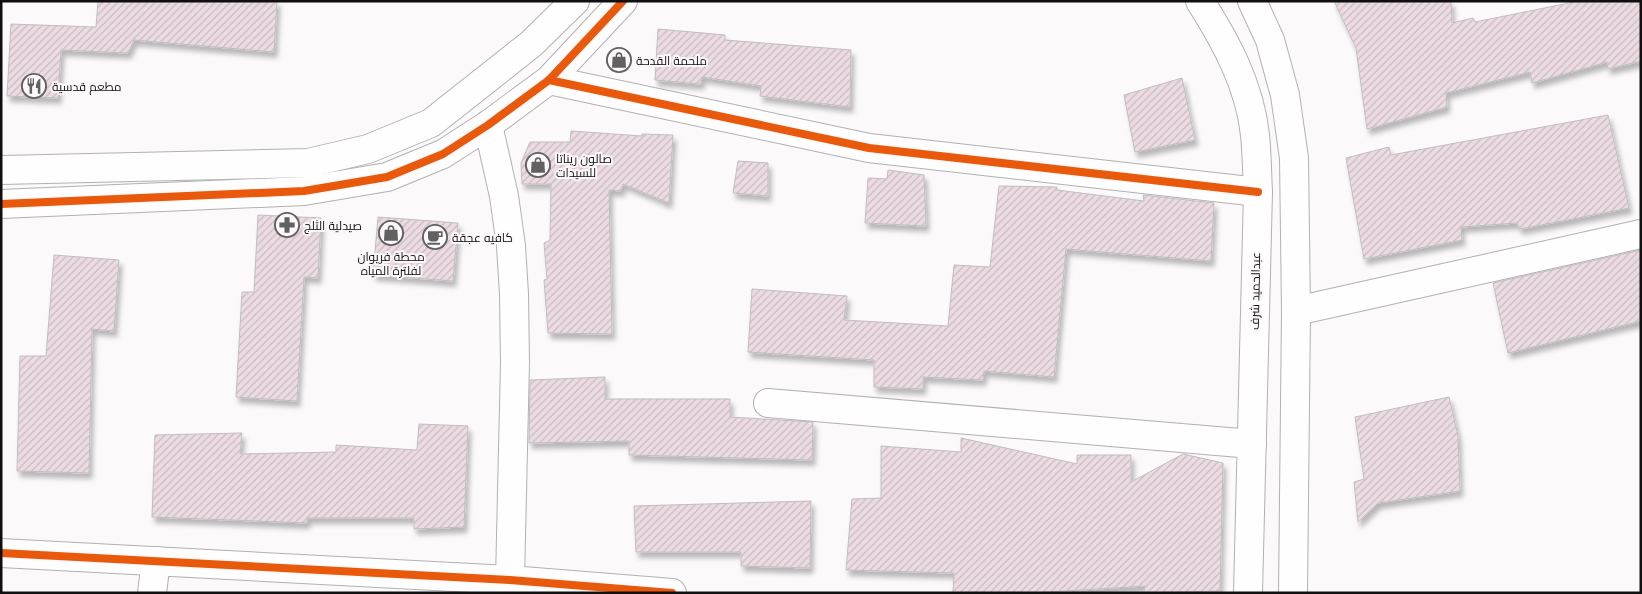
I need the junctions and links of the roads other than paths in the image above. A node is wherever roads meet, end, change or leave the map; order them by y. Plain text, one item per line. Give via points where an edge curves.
1 (575, 1) edge
2 (623, 1) edge
3 (1200, 1) edge
4 (1254, 2) edge
5 (549, 80) junction
6 (488, 125) junction
7 (1, 170) edge
8 (1258, 192) junction
9 (1, 204) edge
10 (1641, 234) edge
11 (1296, 311) junction
12 (768, 403) dead end
13 (1252, 444) junction
14 (1, 553) edge
15 (156, 561) junction
16 (510, 580) junction
17 (152, 593) edge
18 (672, 593) edge
19 (1248, 593) edge
20 (1293, 593) edge

1 - 7 street via 532,44 431,123 368,149 308,163
2 - 5 street
3 - 8 street, عبدالحميد شرف via 1226,41 1246,94 1255,134
4 - 11 street via 1270,40 1285,95 1294,158
5 - 6 street
5 - 8 street via 869,148
6 - 9 street via 443,154 387,177 346,185 304,191
6 - 16 street via 504,196 514,294
8 - 13 street, عبدالحميد شرف
10 - 11 street
11 - 20 street
12 - 13 street
13 - 19 street, عبدالحميد شرف
14 - 15 street
15 - 16 street
15 - 17 street
16 - 18 street

